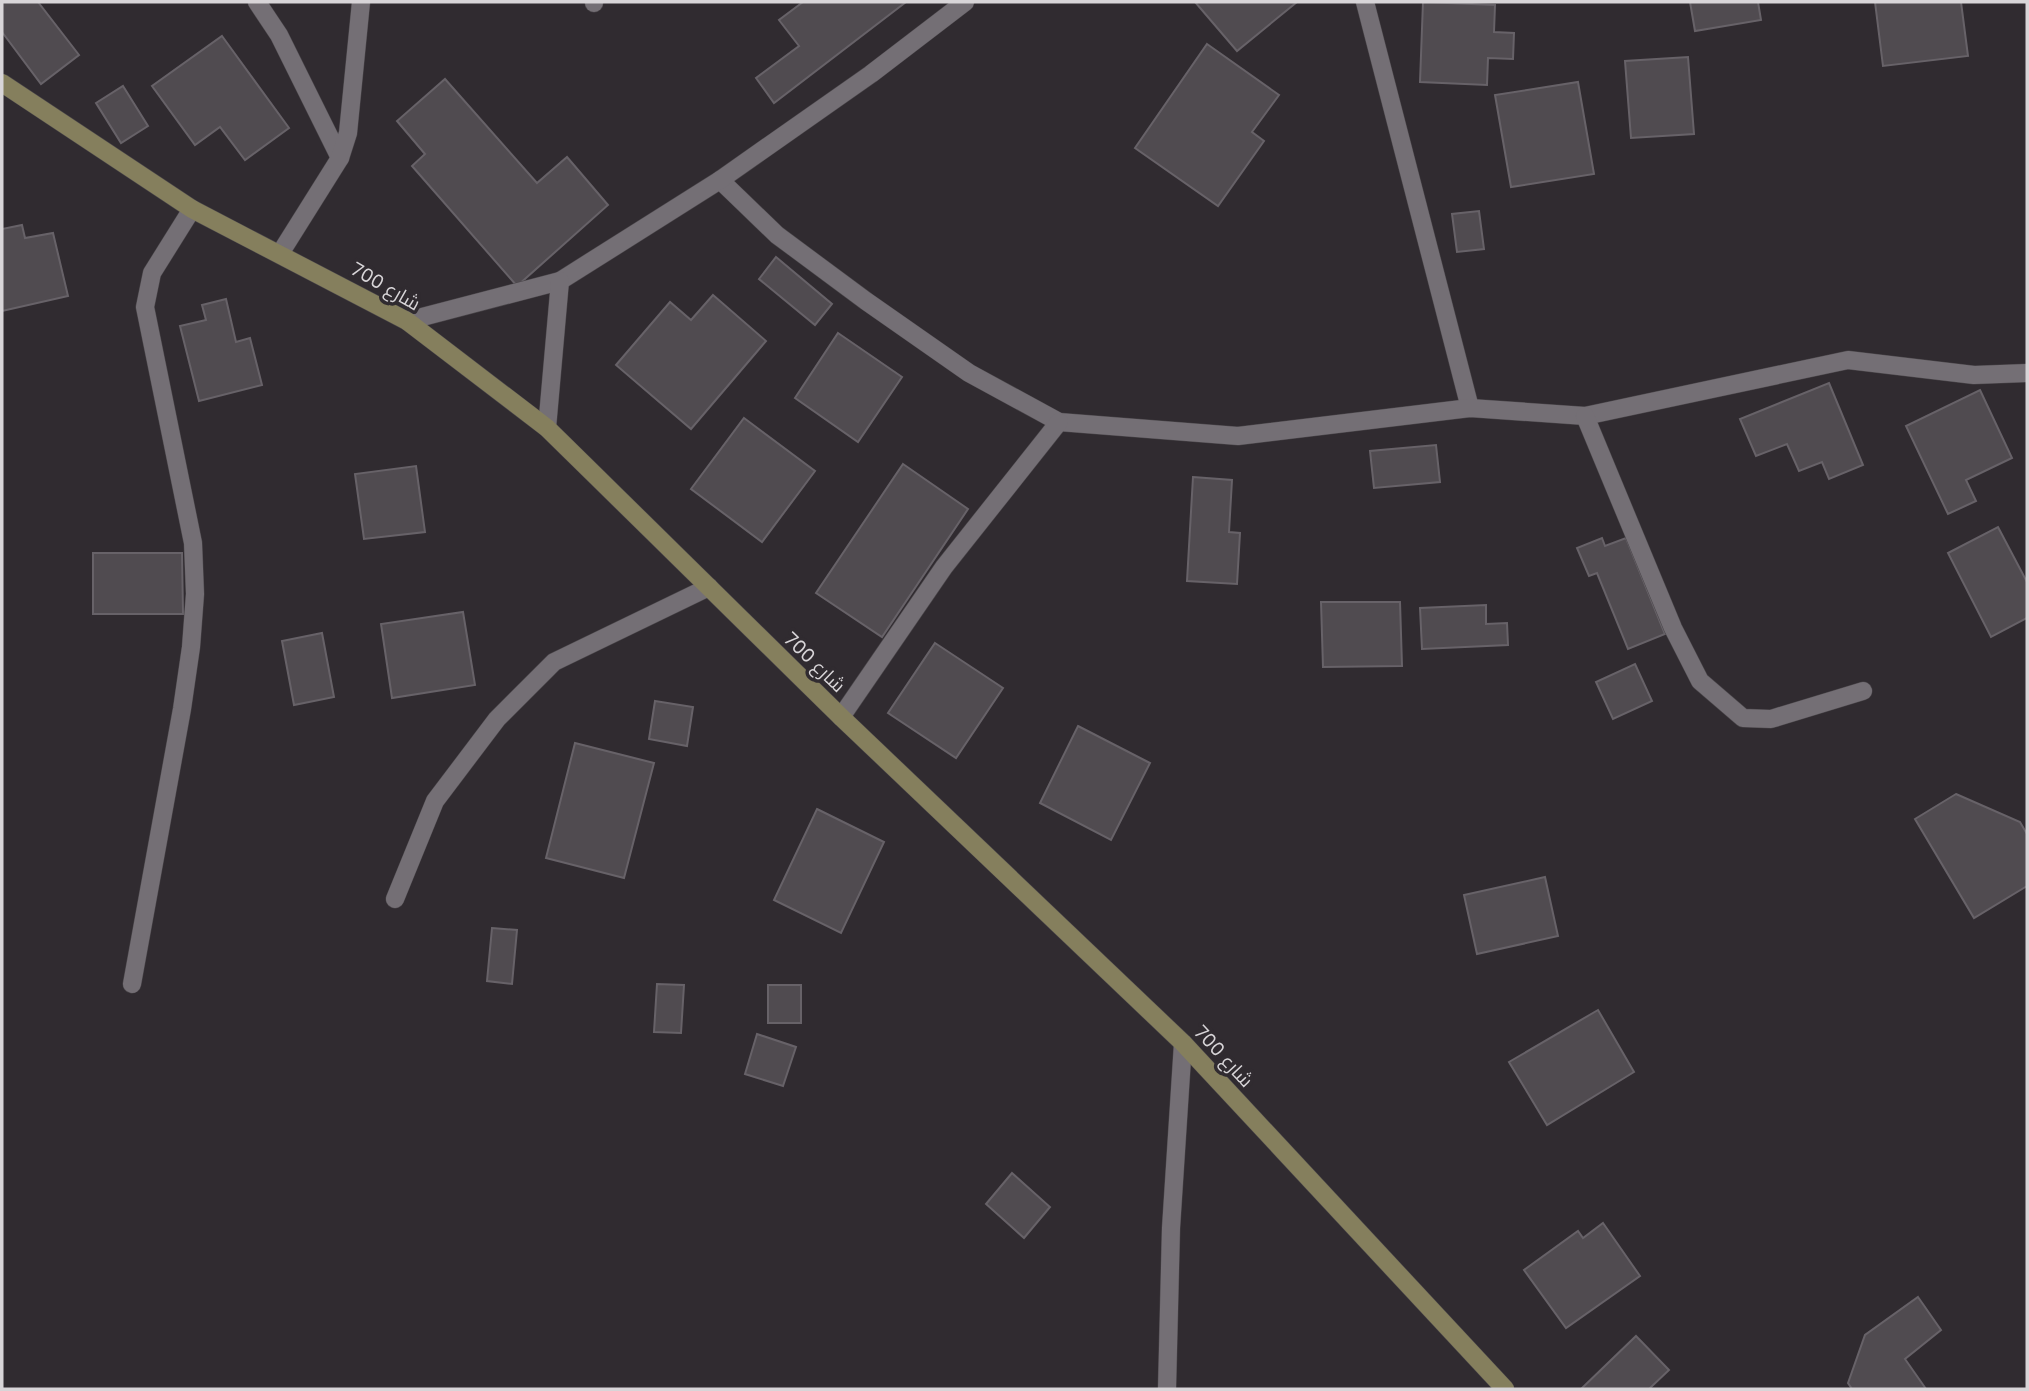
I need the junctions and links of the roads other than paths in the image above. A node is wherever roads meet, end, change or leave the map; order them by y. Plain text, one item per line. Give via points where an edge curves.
1 (257, 2) edge
2 (361, 2) edge
3 (965, 2) edge
4 (1365, 2) edge
5 (2, 83) edge
6 (340, 158) junction
7 (720, 180) junction
8 (192, 209) junction
9 (281, 253) junction
10 (560, 281) junction
11 (407, 321) junction
12 (2027, 373) edge
13 (1470, 408) junction
14 (1585, 416) junction
15 (1059, 422) junction
16 (547, 428) junction
17 (709, 587) junction
18 (1863, 691) dead end
19 (841, 717) junction
20 (395, 900) dead end
21 (132, 984) dead end
22 (1183, 1042) junction
23 (1167, 1389) edge
24 (1505, 1389) edge

1 - 6 street via 279,35
2 - 6 street via 352,116
3 - 7 street
4 - 13 street
5 - 8 main road, شارع 700
6 - 9 street
7 - 10 street
7 - 15 street via 777,235 877,309 969,373
8 - 9 main road, شارع 700
8 - 21 street via 152,273 145,307 193,543 195,594 182,709
9 - 11 main road, شارع 700
10 - 11 street
10 - 16 street
11 - 16 main road, شارع 700
12 - 14 street via 1974,375 1848,360
13 - 14 street
13 - 15 street via 1238,436
14 - 18 street via 1673,628 1700,681 1743,719 1771,719
15 - 19 street via 944,567
16 - 17 main road, شارع 700
17 - 19 main road, شارع 700
17 - 20 street via 554,662 497,719 435,800
19 - 22 main road, شارع 700
22 - 23 street
22 - 24 main road, شارع 700

